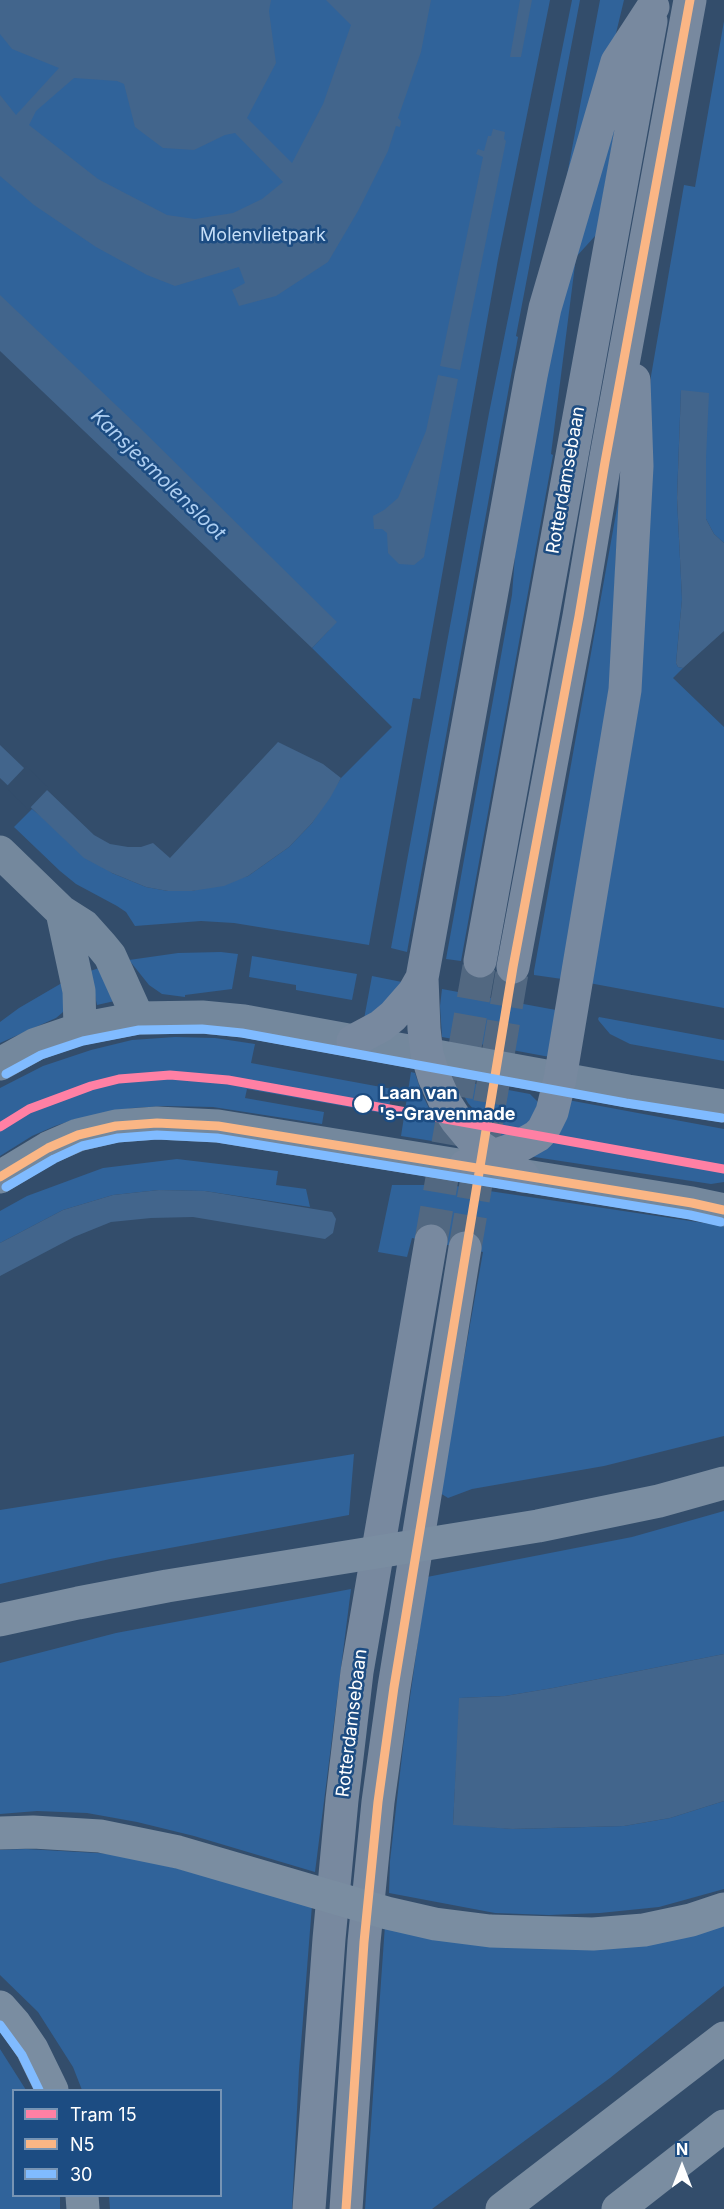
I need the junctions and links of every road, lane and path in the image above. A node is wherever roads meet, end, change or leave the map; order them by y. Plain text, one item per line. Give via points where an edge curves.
1 (690, 0) edge
2 (654, 4) edge
3 (631, 324) junction
4 (0, 852) edge
5 (62, 912) junction
6 (480, 961) tunnel mouth
7 (513, 967) tunnel mouth
8 (422, 978) junction
9 (138, 1018) junction
10 (80, 1029) junction
11 (353, 1041) junction
12 (427, 1054) junction
13 (0, 1064) edge
14 (560, 1079) junction
15 (724, 1106) edge
16 (479, 1162) junction
17 (0, 1178) edge
18 (724, 1210) edge
19 (431, 1241) tunnel mouth
20 (465, 1248) tunnel mouth
21 (724, 1483) edge
22 (0, 1620) edge
23 (0, 1833) edge
24 (724, 1909) edge
25 (0, 2007) edge
26 (724, 2038) edge
27 (51, 2089) edge
28 (724, 2126) edge
29 (724, 2139) edge
30 (309, 2209) edge
31 (346, 2209) edge
32 (501, 2209) edge
33 (618, 2209) edge
34 (653, 2209) edge

1 - 3 main road, Rotterdamsebaan
2 - 6 main road, Rotterdamsebaan
2 - 8 main road via 617,62 545,308
3 - 7 main road, Rotterdamsebaan
3 - 14 main road via 637,466 625,690
4 - 5 main road
5 - 9 main road via 84,926 110,956
5 - 10 main road via 79,991
8 - 11 main road via 393,1016
8 - 12 main road
9 - 10 main road
9 - 11 main road via 234,1020
10 - 13 main road via 36,1044
11 - 12 main road
12 - 14 main road
12 - 16 main road via 434,1077 457,1121 477,1145
14 - 15 main road
14 - 16 main road via 543,1130 516,1148
16 - 17 main road via 218,1126 157,1123 116,1126 78,1135 48,1148
16 - 18 main road via 523,1176
19 - 30 main road, Rotterdamsebaan via 357,1672 329,1939
20 - 31 main road, Rotterdamsebaan via 378,1802
21 - 22 highway via 538,1526 167,1586
23 - 24 highway via 100,1836 178,1852 387,1913 490,1931 593,1934 644,1930
25 - 27 highway via 32,2049
26 - 32 highway
28 - 33 highway
29 - 34 highway

